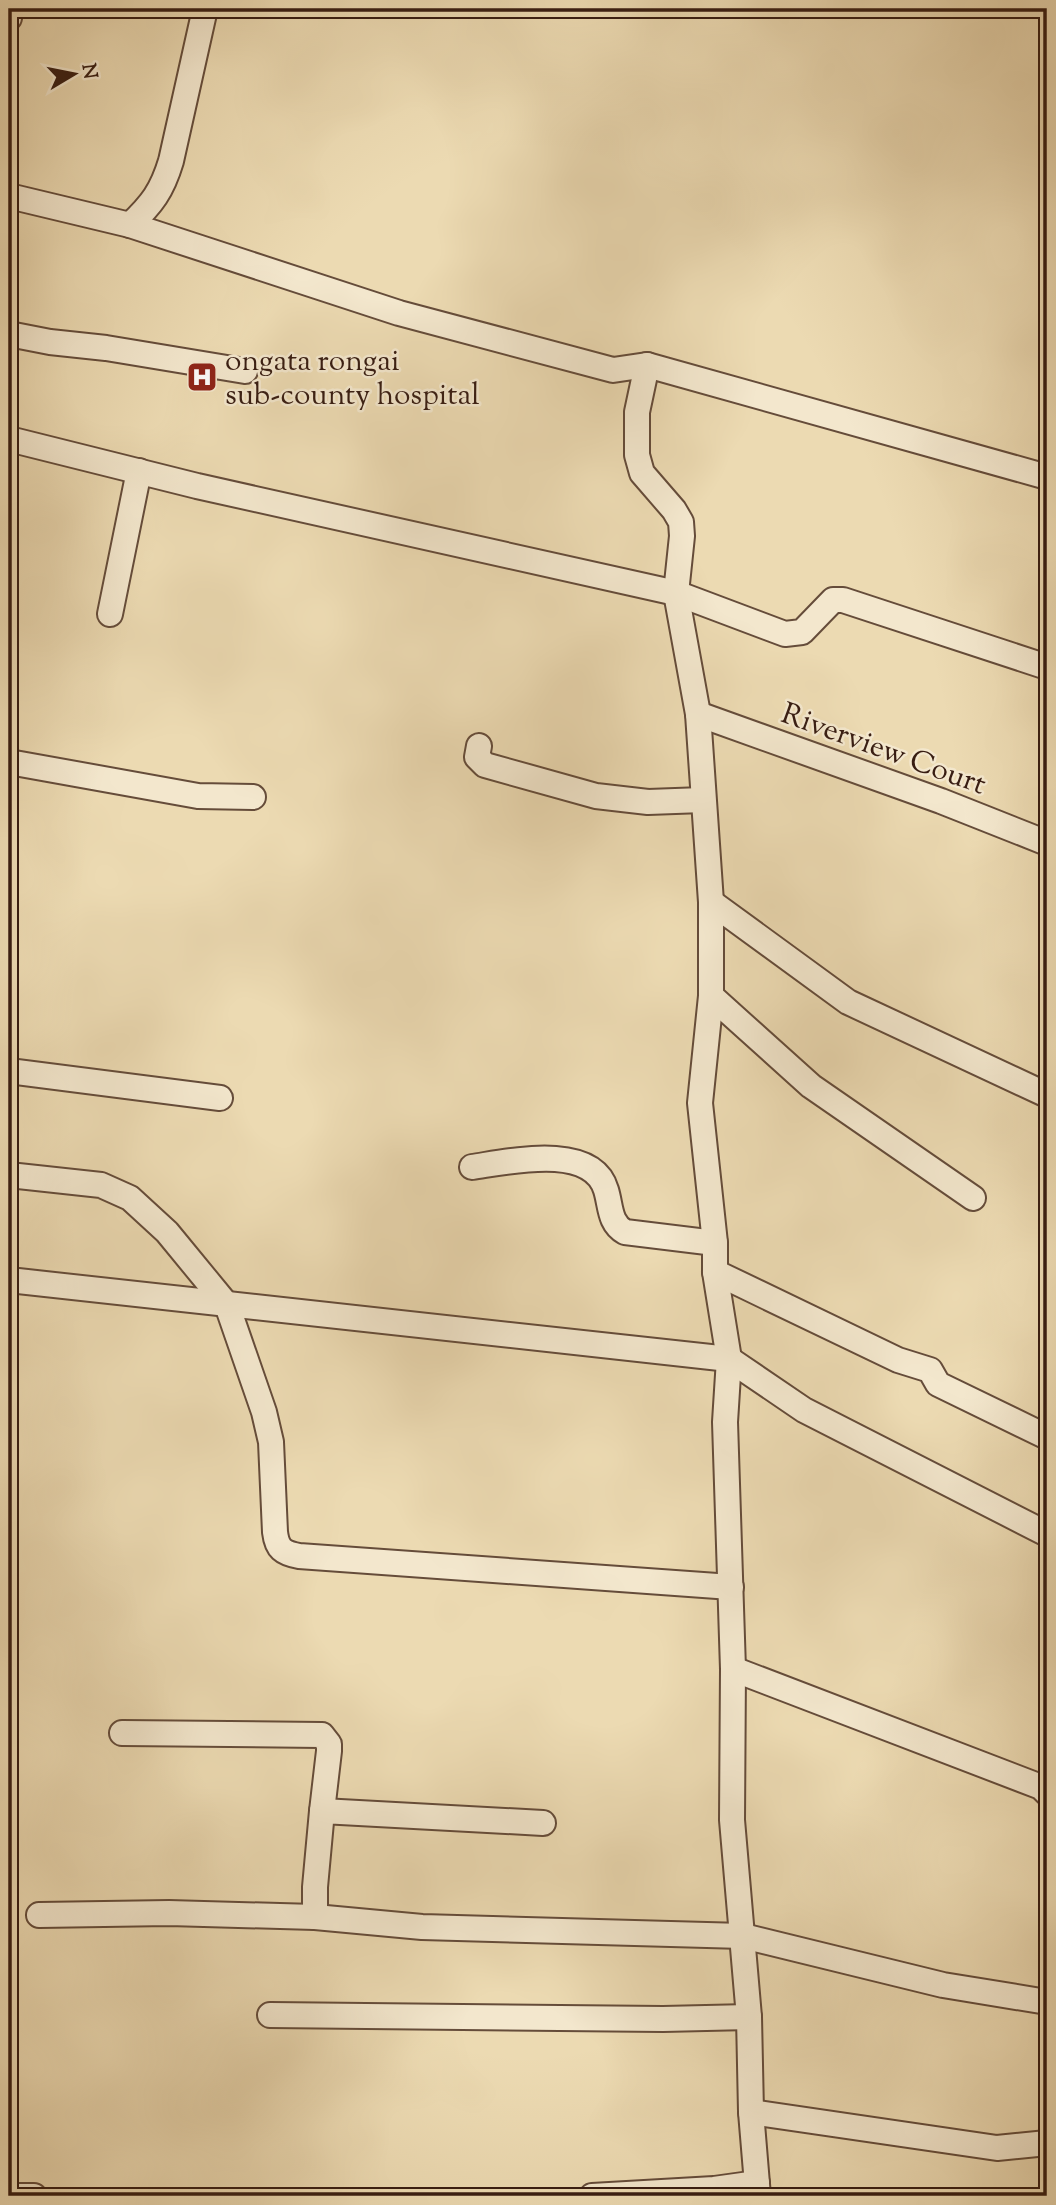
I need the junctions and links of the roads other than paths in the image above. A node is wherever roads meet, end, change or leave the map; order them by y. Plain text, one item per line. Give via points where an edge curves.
1 (10, 9) edge
2 (205, 9) edge
3 (9, 19) edge
4 (9, 196) edge
5 (130, 225) junction
6 (9, 334) edge
7 (647, 365) junction
8 (245, 371) dead end
9 (9, 439) edge
10 (139, 471) junction
11 (1047, 477) edge
12 (676, 593) junction
13 (110, 614) dead end
14 (1047, 667) edge
15 (698, 714) junction
16 (479, 746) dead end
17 (9, 762) edge
18 (253, 797) dead end
19 (703, 800) junction
20 (1047, 843) edge
21 (711, 902) junction
22 (711, 996) junction
23 (9, 1071) edge
24 (1047, 1095) edge
25 (220, 1098) dead end
26 (472, 1167) dead end
27 (9, 1175) edge
28 (973, 1198) dead end
29 (715, 1243) junction
30 (715, 1272) junction
31 (9, 1280) edge
32 (227, 1305) junction
33 (729, 1359) junction
34 (1047, 1437) edge
35 (1047, 1534) edge
36 (731, 1587) junction
37 (733, 1669) junction
38 (122, 1733) dead end
39 (1047, 1793) edge
40 (322, 1811) junction
41 (543, 1823) dead end
42 (40, 1915) dead end
43 (315, 1917) junction
44 (743, 1936) junction
45 (1047, 2002) edge
46 (270, 2015) dead end
47 (749, 2017) junction
48 (751, 2112) junction
49 (1047, 2143) edge
50 (757, 2190) edge
51 (9, 2196) edge
52 (34, 2196) edge
53 (592, 2196) edge

1 - 3 street
2 - 5 street via 163,186
4 - 5 street
5 - 7 street via 399,313 613,370
6 - 8 street
7 - 11 street
7 - 12 street via 637,412 637,455 642,472 681,523
9 - 10 street
10 - 12 street
10 - 13 street
12 - 14 street via 785,634 802,632 833,600 844,600
12 - 15 street
15 - 19 street
15 - 20 street, Riverview Court
16 - 19 street via 477,757 485,765 596,796 648,802
17 - 18 street via 198,796
19 - 21 street
21 - 22 street
21 - 24 street via 848,1002
22 - 28 street via 811,1086
22 - 29 street via 700,1102
23 - 25 street
26 - 29 street via 539,1158 568,1161 591,1169 604,1184 612,1220 625,1232
27 - 32 street via 100,1185 130,1198 167,1233
29 - 30 street
30 - 33 street
30 - 34 street via 898,1360 930,1370 938,1384
31 - 32 street
32 - 33 street
32 - 36 street via 264,1412 271,1442 277,1545 285,1553
33 - 35 street via 804,1410
33 - 36 street via 725,1422
36 - 37 street
37 - 39 street
37 - 44 street via 732,1820
38 - 40 street via 322,1735 329,1751
40 - 41 street
40 - 43 street
42 - 43 street
43 - 44 street via 422,1927
44 - 45 street via 943,1985
44 - 47 street
46 - 47 street
47 - 48 street
48 - 49 street via 998,2148
48 - 50 street
50 - 53 street
51 - 52 street

